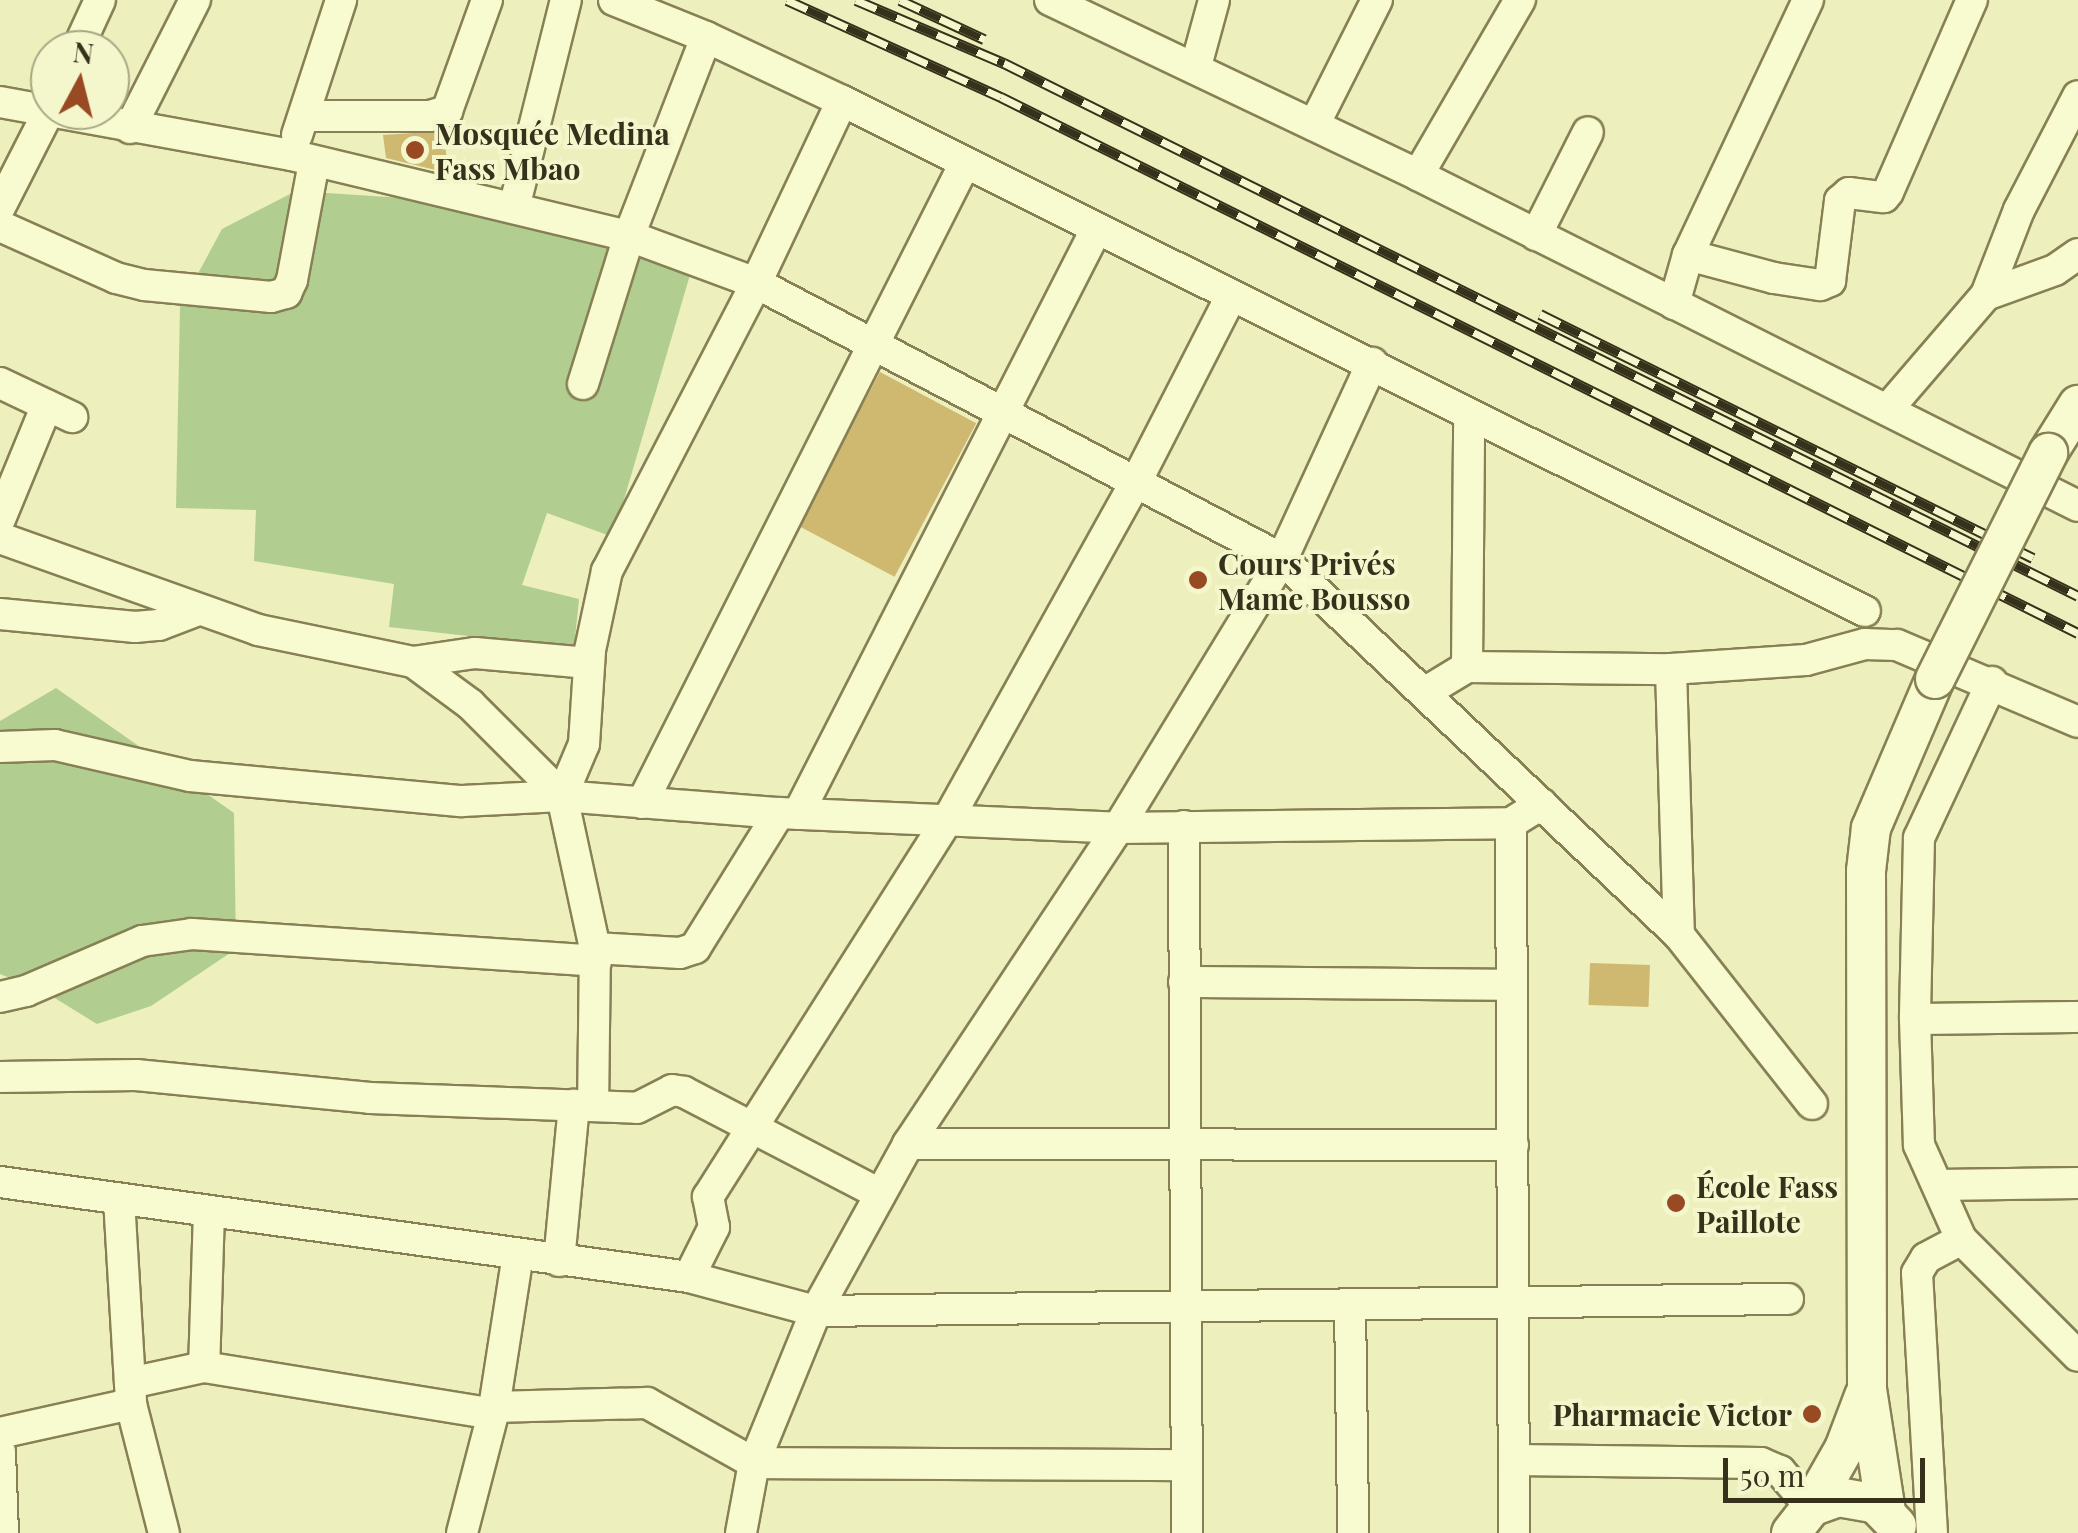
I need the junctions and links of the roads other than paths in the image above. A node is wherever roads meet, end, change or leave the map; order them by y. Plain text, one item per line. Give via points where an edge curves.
1 (100, 0) edge
2 (195, 0) edge
3 (341, 0) edge
4 (487, 0) edge
5 (566, 0) edge
6 (614, 0) edge
7 (1214, 0) edge
8 (1377, 0) edge
9 (1520, 0) edge
10 (1808, 0) edge
11 (1972, 0) edge
12 (1065, 3) edge
13 (86, 30) edge
14 (706, 36) junction
15 (1196, 66) junction
16 (2078, 96) edge
17 (842, 100) junction
18 (0, 102) edge
19 (30, 108) edge
20 (304, 116) junction
21 (1314, 125) junction
22 (130, 128) joint
23 (39, 130) edge
24 (1588, 132) dead end
25 (302, 158) junction
26 (964, 164) junction
27 (1418, 175) junction
28 (0, 207) edge
29 (514, 208) junction
30 (0, 226) edge
31 (1096, 230) junction
32 (1536, 235) junction
33 (629, 236) junction
34 (2078, 254) edge
35 (1688, 255) junction
36 (756, 283) junction
37 (1986, 295) junction
38 (1230, 296) junction
39 (1674, 304) junction
40 (875, 343) junction
41 (1372, 362) junction
42 (0, 383) edge
43 (582, 384) dead end
44 (2078, 405) edge
45 (1887, 410) junction
46 (1002, 412) junction
47 (1469, 416) junction
48 (1136, 482) junction
49 (2078, 506) edge
50 (0, 518) edge
51 (0, 538) edge
52 (1282, 559) junction
53 (198, 610) junction
54 (1865, 610) dead end
55 (0, 614) edge
56 (413, 662) junction
57 (589, 664) junction
58 (1467, 667) junction
59 (1670, 669) junction
60 (1992, 682) junction
61 (1424, 694) junction
62 (2078, 722) edge
63 (0, 747) edge
64 (562, 796) junction
65 (642, 803) junction
66 (1541, 804) junction
67 (788, 813) junction
68 (947, 821) junction
69 (1511, 822) junction
70 (1184, 826) junction
71 (1118, 828) junction
72 (1678, 935) junction
73 (596, 954) junction
74 (1184, 982) junction
75 (1512, 985) junction
76 (0, 997) edge
77 (2078, 1017) edge
78 (1915, 1019) junction
79 (0, 1077) edge
80 (1812, 1104) dead end
81 (584, 1106) junction
82 (750, 1130) junction
83 (908, 1144) junction
84 (1512, 1145) junction
85 (1185, 1146) junction
86 (0, 1182) edge
87 (2078, 1183) edge
88 (1938, 1186) junction
89 (880, 1194) junction
90 (118, 1199) junction
91 (209, 1212) junction
92 (1961, 1239) junction
93 (518, 1255) junction
94 (559, 1261) junction
95 (688, 1277) junction
96 (1788, 1300) dead end
97 (1513, 1302) junction
98 (1350, 1304) junction
99 (1186, 1306) junction
100 (816, 1311) junction
101 (2075, 1349) edge
102 (204, 1367) junction
103 (1867, 1389) junction
104 (131, 1394) junction
105 (494, 1410) junction
106 (0, 1433) edge
107 (0, 1452) edge
108 (1514, 1460) junction
109 (754, 1463) junction
110 (1186, 1466) junction
111 (1801, 1520) edge
112 (1893, 1522) edge
113 (3, 1533) edge
114 (164, 1533) edge
115 (462, 1533) edge
116 (741, 1533) edge
117 (1186, 1533) edge
118 (1353, 1533) edge
119 (1514, 1533) edge
120 (1932, 1533) edge

1 - 13 street
2 - 22 street
3 - 20 street
4 - 20 street via 447,110 430,116
5 - 29 street
6 - 14 street
7 - 15 street
8 - 21 street
9 - 27 street
10 - 35 street
11 - 35 street via 1888,192 1849,193 1840,201 1830,281 1820,286 1774,278
12 - 15 street
14 - 17 street
14 - 33 street
15 - 21 street
16 - 37 street via 2019,210
17 - 26 street
17 - 36 street
18 - 19 street
20 - 25 street
21 - 27 street
22 - 25 street
23 - 28 street
24 - 32 street
25 - 29 street
25 - 30 street via 292,280 286,293 271,297 116,278
26 - 31 street
26 - 40 street
27 - 32 street
29 - 33 street
31 - 38 street
31 - 46 street
32 - 39 street
33 - 36 street
33 - 43 street
34 - 37 street via 2056,270
35 - 39 street
36 - 40 street
36 - 57 street via 607,572
37 - 45 street
38 - 41 street
38 - 48 street
39 - 45 street
40 - 46 street
40 - 65 street
41 - 47 street
41 - 52 street
42 - 50 street via 60,411
44 - 103 street, bridge via 1935,679 1871,828
45 - 49 street
46 - 48 street
46 - 67 street
47 - 54 street
47 - 58 street
48 - 52 street
48 - 68 street
51 - 53 street
52 - 61 street
52 - 71 street
53 - 55 street via 135,628
53 - 56 street via 258,630
56 - 57 street via 475,653
56 - 64 street via 470,704
57 - 64 street via 584,744
58 - 59 street
58 - 61 street
59 - 60 street via 1806,660 1865,644 1898,645
59 - 72 street
60 - 62 street
60 - 78 street via 1918,838
61 - 66 street
63 - 64 street via 56,745 259,785 462,802
64 - 65 street
64 - 73 street
65 - 67 street
66 - 69 street
66 - 72 street
67 - 68 street
67 - 73 street via 695,948 680,954
68 - 71 street
68 - 82 street
69 - 70 street
69 - 75 street
70 - 71 street
70 - 74 street
71 - 83 street
72 - 80 street
73 - 76 street via 192,934 142,941
73 - 81 street
74 - 75 street
74 - 85 street
75 - 84 street
77 - 78 street
78 - 88 street via 1919,1145
79 - 81 street via 136,1075 370,1098
81 - 82 street via 637,1108 664,1092 684,1092
81 - 94 street
82 - 89 street
82 - 95 street via 708,1196 714,1227
83 - 85 street
83 - 89 street
84 - 85 street
84 - 97 street
85 - 99 street
86 - 90 street
87 - 88 street
88 - 92 street
89 - 100 street
90 - 91 street
90 - 104 street
91 - 93 street
91 - 102 street
92 - 101 street
92 - 120 street via 1926,1258 1917,1274
93 - 94 street
93 - 105 street
94 - 95 street
95 - 100 street
96 - 97 street
97 - 98 street
97 - 108 street
98 - 99 street
98 - 118 street
99 - 100 street
99 - 110 street
100 - 109 street
102 - 104 street
102 - 105 street
103 - 111 street via 1844,1449
103 - 112 street
104 - 106 street
104 - 114 street
105 - 109 street via 647,1403
105 - 115 street
107 - 113 street
108 - 111 street via 1761,1462 1780,1471
108 - 119 street
109 - 110 street
109 - 116 street
110 - 117 street
111 - 112 street via 1824,1500 1852,1497

